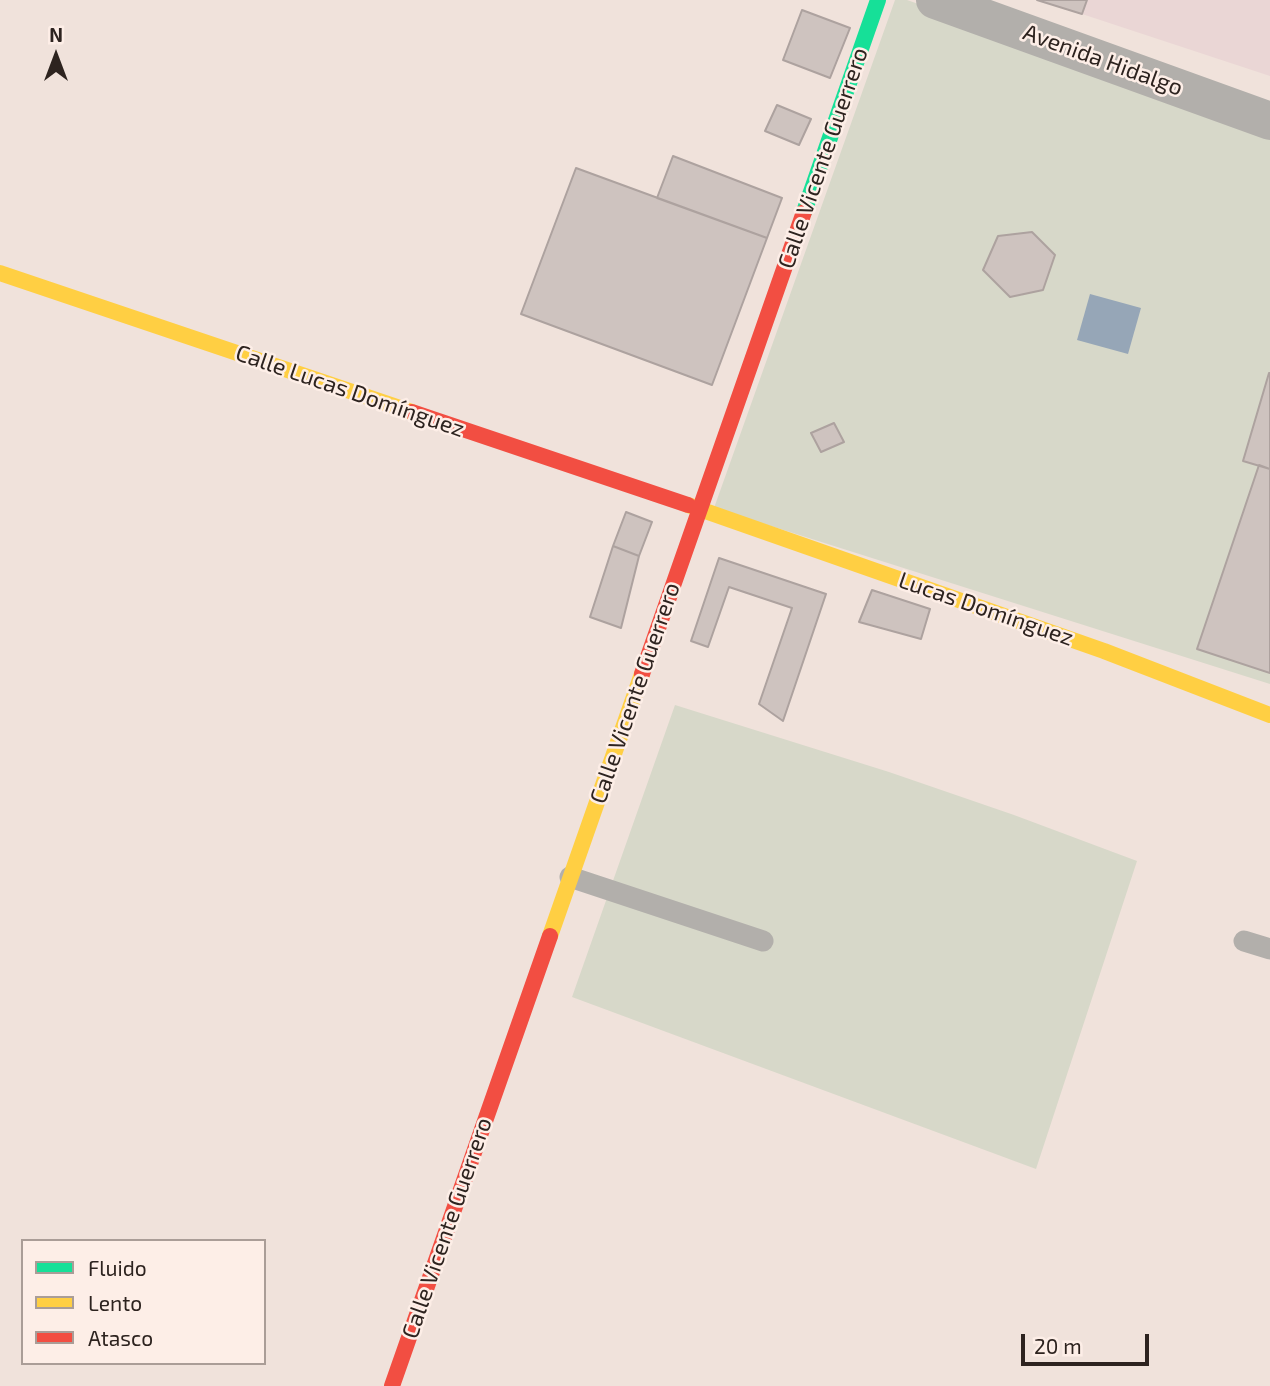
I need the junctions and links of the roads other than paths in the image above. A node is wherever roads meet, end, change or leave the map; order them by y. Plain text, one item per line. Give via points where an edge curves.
1 (878, 0) edge
2 (935, 0) edge
3 (1270, 121) edge
4 (0, 273) edge
5 (700, 509) junction
6 (1270, 715) edge
7 (570, 877) junction
8 (1244, 941) dead end
9 (763, 942) dead end
10 (1270, 949) edge
11 (392, 1386) edge

1 - 5 street, Calle Vicente Guerrero
2 - 3 street, Avenida Hidalgo
4 - 5 street, Calle Lucas Domínguez
5 - 6 street, Lucas Domínguez via 1104,650
5 - 7 street, Calle Vicente Guerrero
7 - 9 lane
7 - 11 street, Calle Vicente Guerrero
8 - 10 lane

